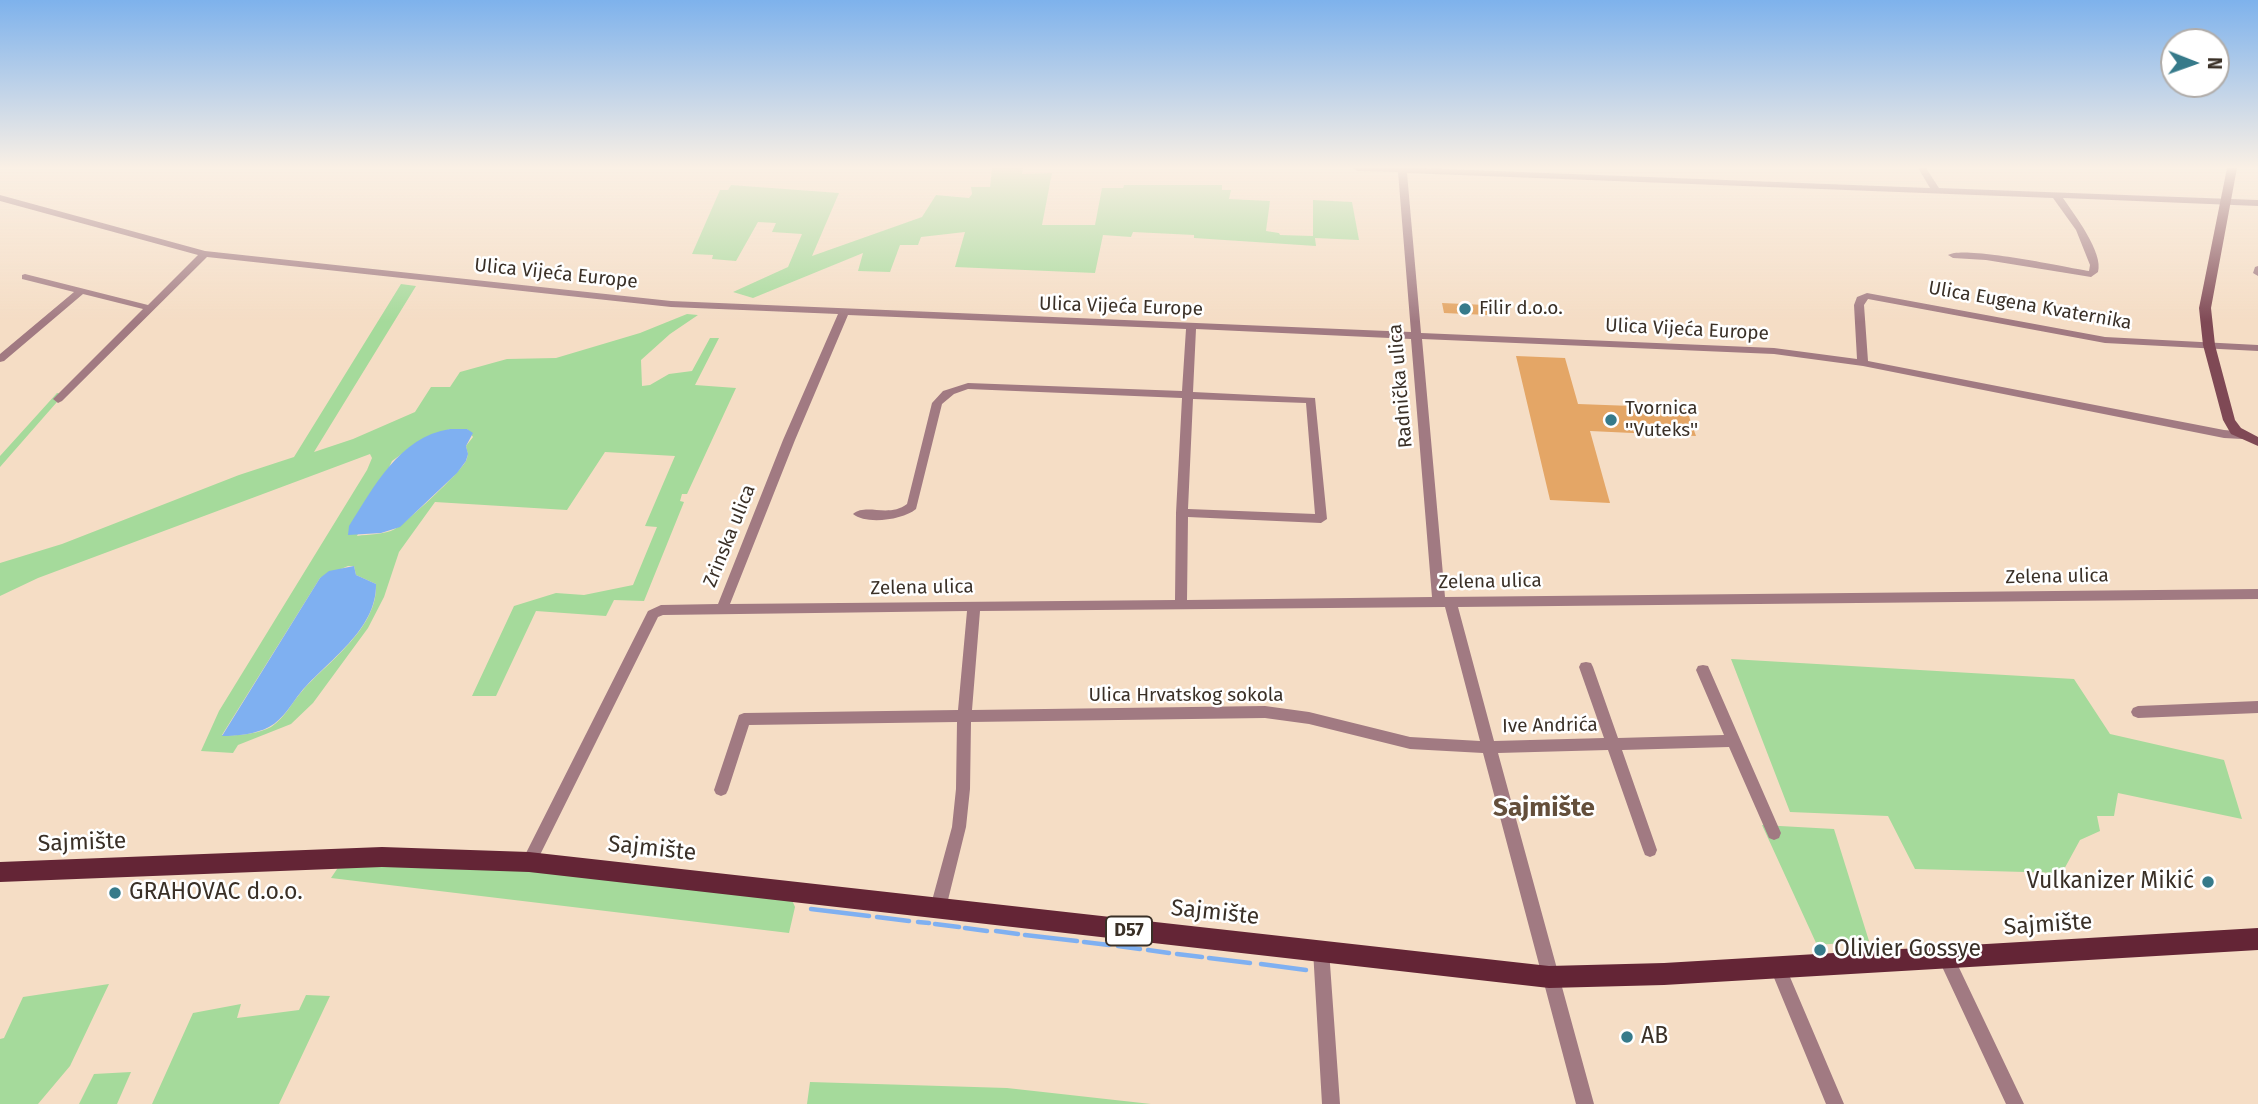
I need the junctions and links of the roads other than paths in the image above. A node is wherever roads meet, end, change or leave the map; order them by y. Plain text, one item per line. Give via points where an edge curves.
1 (79, 220) edge
2 (1406, 220) edge
3 (2074, 220) edge
4 (2222, 220) edge
5 (205, 254) junction
6 (1953, 255) dead end
7 (24, 277) dead end
8 (81, 291) junction
9 (150, 308) junction
10 (844, 313) junction
11 (1191, 327) junction
12 (1416, 336) junction
13 (2209, 345) junction
14 (2258, 348) edge
15 (0, 359) edge
16 (1863, 363) junction
17 (1189, 395) junction
18 (58, 399) dead end
19 (2242, 435) junction
20 (2258, 442) edge
21 (1182, 513) junction
22 (859, 514) dead end
23 (2258, 594) edge
24 (1444, 602) junction
25 (1181, 604) junction
26 (974, 606) junction
27 (722, 609) junction
28 (1586, 667) dead end
29 (1703, 670) dead end
30 (2258, 707) edge
31 (2138, 712) dead end
32 (964, 718) junction
33 (1733, 741) junction
34 (1612, 744) junction
35 (1488, 747) junction
36 (720, 790) dead end
37 (1774, 834) dead end
38 (1650, 850) dead end
39 (529, 862) junction
40 (0, 872) edge
41 (938, 908) junction
42 (2258, 939) edge
43 (1321, 950) junction
44 (1946, 958) junction
45 (1778, 968) junction
46 (1549, 977) junction
47 (1331, 1104) edge
48 (1584, 1104) edge
49 (1835, 1104) edge
50 (2015, 1104) edge

1 - 5 street, Ulica Vijeća Europe
2 - 12 street, Radnička ulica
3 - 6 street via 2095,265 2091,274
4 - 13 main road via 2205,308
5 - 9 street
5 - 10 street, Ulica Vijeća Europe via 671,304
7 - 8 street
8 - 9 street
8 - 15 street
9 - 18 street
10 - 11 street, Ulica Vijeća Europe
10 - 27 street, Zrinska ulica
11 - 12 street, Ulica Vijeća Europe
11 - 17 street
12 - 16 street, Ulica Vijeća Europe via 1774,351
12 - 24 street, Radnička ulica
13 - 14 street, Ulica Eugena Kvaternika
13 - 16 street, Ulica Eugena Kvaternika via 2105,340 1867,296 1859,305
13 - 19 main road via 2229,420
16 - 19 street, Ulica Vijeća Europe
17 - 21 street
17 - 21 street via 1311,400 1321,519
17 - 22 street via 958,388 937,403 912,506 897,515
19 - 20 main road
21 - 25 street
23 - 24 street, Zelena ulica
24 - 25 street, Zelena ulica
24 - 35 street, Radnička ulica
25 - 26 street, Zelena ulica
26 - 27 street, Zelena ulica
26 - 32 street
27 - 39 street, Zrinska ulica via 653,614
28 - 34 street, Ive Andrića
29 - 33 street
30 - 31 street
32 - 35 street, Ulica Hrvatskog sokola via 1265,712 1310,718 1410,743
32 - 36 street, Ulica Hrvatskog sokola via 744,719
32 - 41 street via 959,827
33 - 34 street, Ive Andrića
33 - 37 street
34 - 35 street, Ive Andrića
34 - 38 street, Ive Andrića
35 - 46 street, Radnička ulica
39 - 40 main road, Sajmište / D57 via 382,857
39 - 41 main road, Sajmište / D57
41 - 43 main road, Sajmište / D57
42 - 44 main road, Sajmište / D57
43 - 46 main road, Sajmište / D57
43 - 47 street
44 - 45 main road, Sajmište / D57
44 - 50 street
45 - 46 main road, Sajmište / D57
45 - 49 street
46 - 48 street, Radnička ulica

